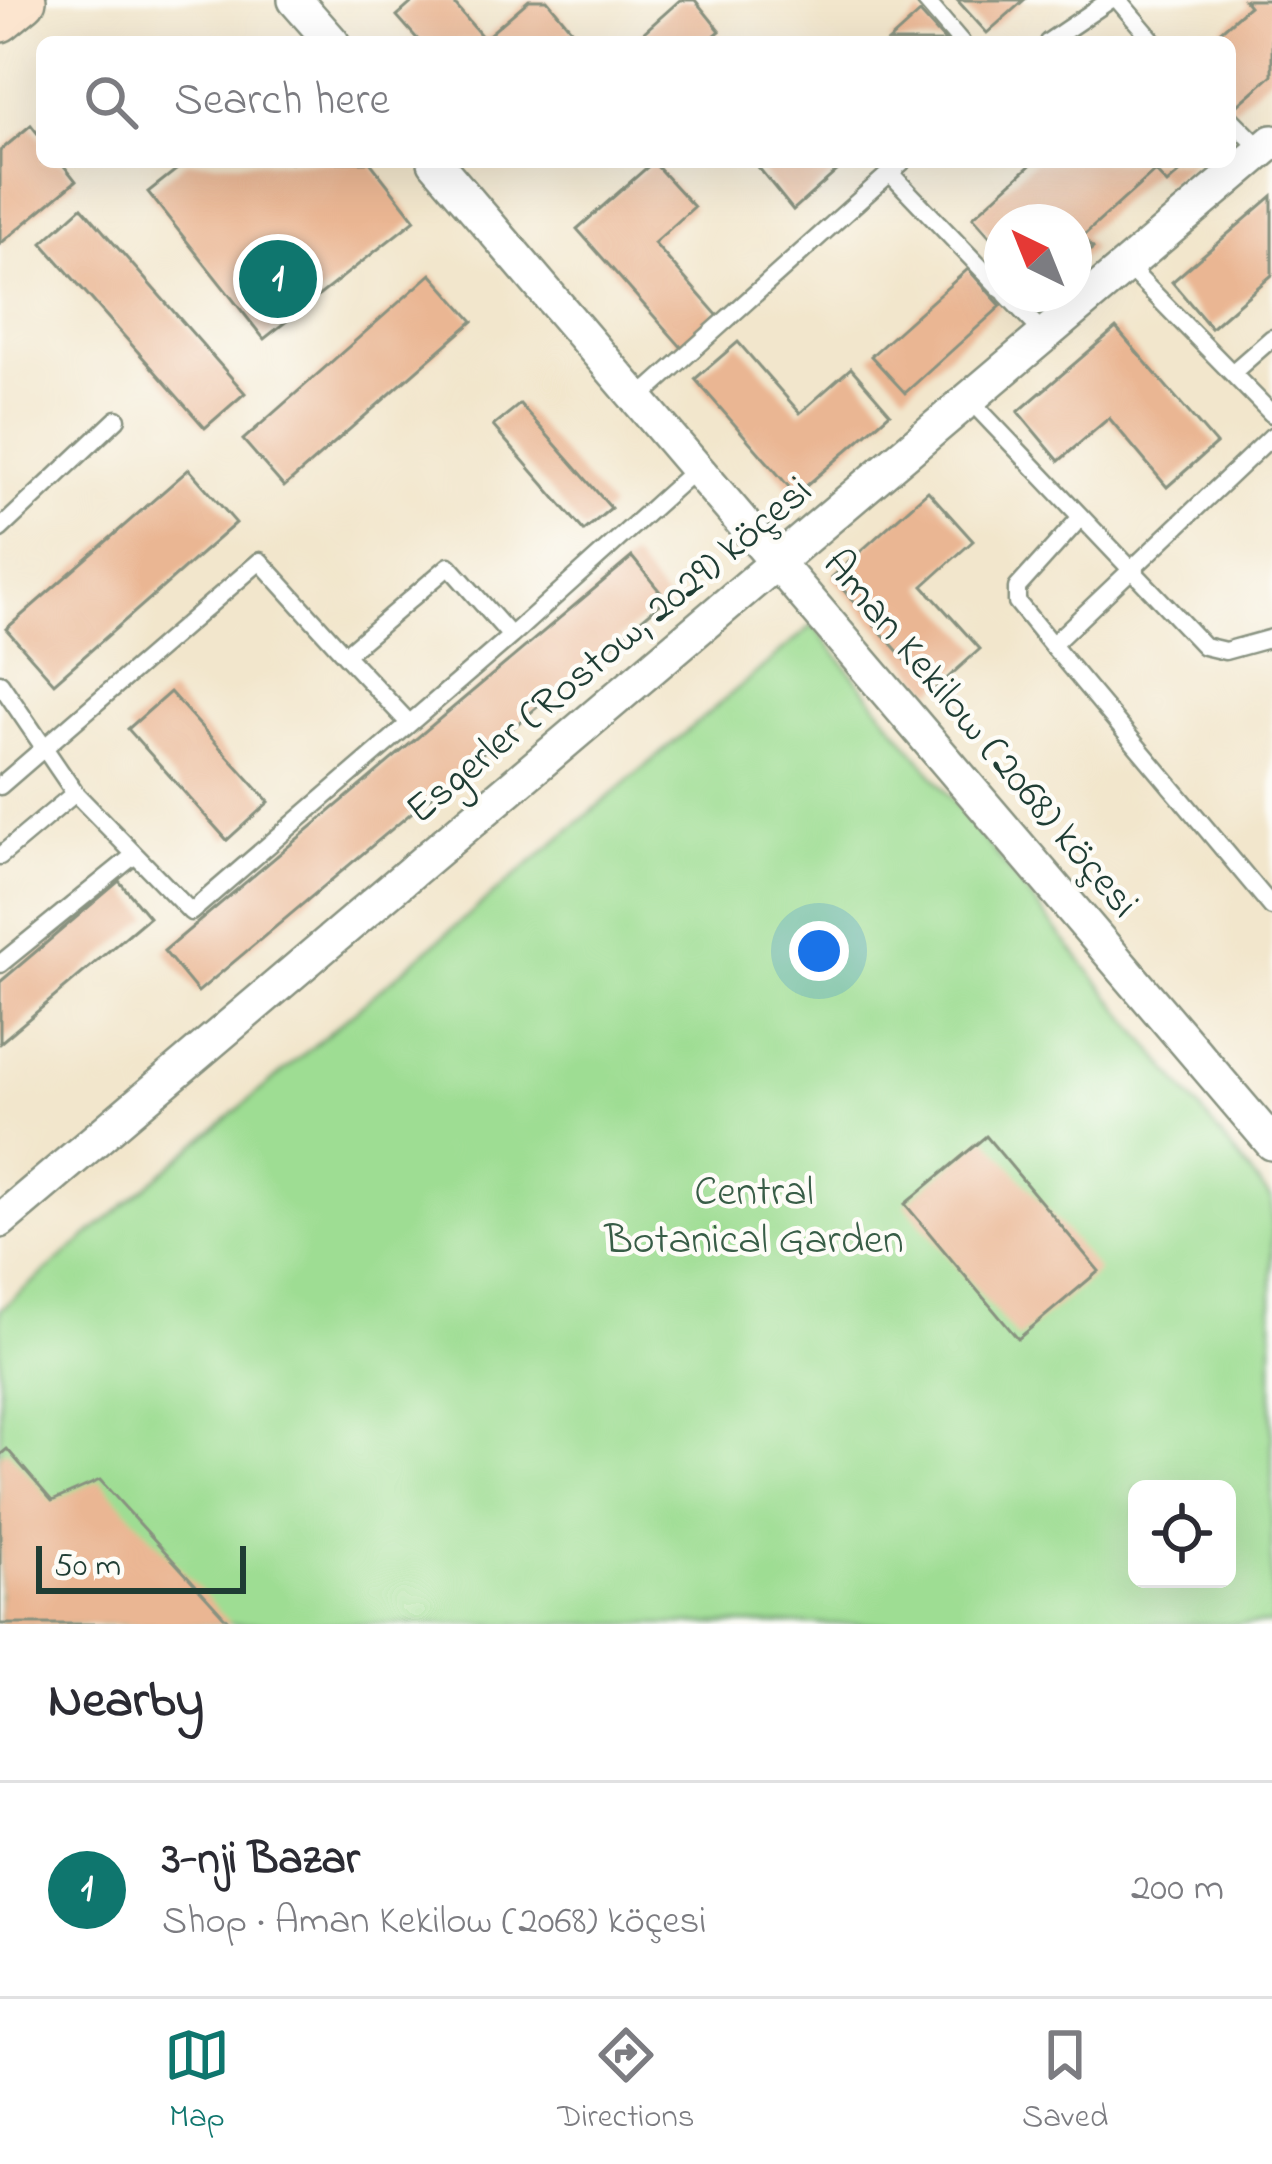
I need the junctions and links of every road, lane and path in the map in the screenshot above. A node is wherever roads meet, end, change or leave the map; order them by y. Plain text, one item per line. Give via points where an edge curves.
1 (295, 0) edge
2 (925, 0) edge
3 (1114, 0) edge
4 (327, 36) edge
5 (956, 36) edge
6 (1057, 36) edge
7 (1148, 36) edge
8 (1236, 123) edge
9 (1267, 146) edge
10 (440, 168) edge
11 (895, 168) edge
12 (897, 168) edge
13 (1126, 265) junction
14 (984, 269) edge
15 (1023, 312) edge
16 (1044, 334) junction
17 (1272, 338) edge
18 (1232, 373) junction
19 (639, 398) junction
20 (968, 398) junction
21 (1272, 414) edge
22 (117, 419) dead end
23 (1272, 436) edge
24 (698, 467) junction
25 (1081, 517) junction
26 (0, 530) edge
27 (780, 561) junction
28 (1132, 568) junction
29 (511, 636) junction
30 (1272, 638) edge
31 (1052, 645) junction
32 (345, 655) junction
33 (0, 683) edge
34 (409, 723) junction
35 (48, 747) junction
36 (0, 786) edge
37 (75, 793) junction
38 (0, 856) edge
39 (132, 857) junction
40 (1271, 904) edge
41 (0, 964) edge
42 (1272, 1143) edge
43 (0, 1221) edge

1 - 4 street
2 - 5 lane
3 - 6 lane
3 - 7 lane
8 - 9 lane
9 - 13 street, Esgerler (Rostow, 2029) köçesi
10 - 19 street, Aman Kekilow (2068) köçesi
11 - 19 lane
12 - 14 lane
13 - 16 street, Esgerler (Rostow, 2029) köçesi
13 - 18 lane
15 - 16 lane
16 - 20 street, Esgerler (Rostow, 2029) köçesi
17 - 18 lane
18 - 21 lane
19 - 24 street, Aman Kekilow (2068) köçesi
20 - 25 lane
20 - 27 street, Esgerler (Rostow, 2029) köçesi
22 - 26 lane
23 - 28 lane
24 - 27 street, Aman Kekilow (2068) köçesi
24 - 29 lane
25 - 28 lane
25 - 31 lane via 1017,588 1017,602
27 - 42 street, Aman Kekilow (2068) köçesi
27 - 43 street, Esgerler (Rostow, 2029) köçesi
28 - 30 lane via 1216,652
28 - 31 lane
29 - 32 lane via 449,566
29 - 34 lane
31 - 40 lane
32 - 34 lane
32 - 35 lane via 260,561
33 - 35 lane
34 - 39 lane via 195,910
35 - 36 lane
35 - 37 lane
37 - 38 lane
37 - 39 lane
39 - 41 lane

